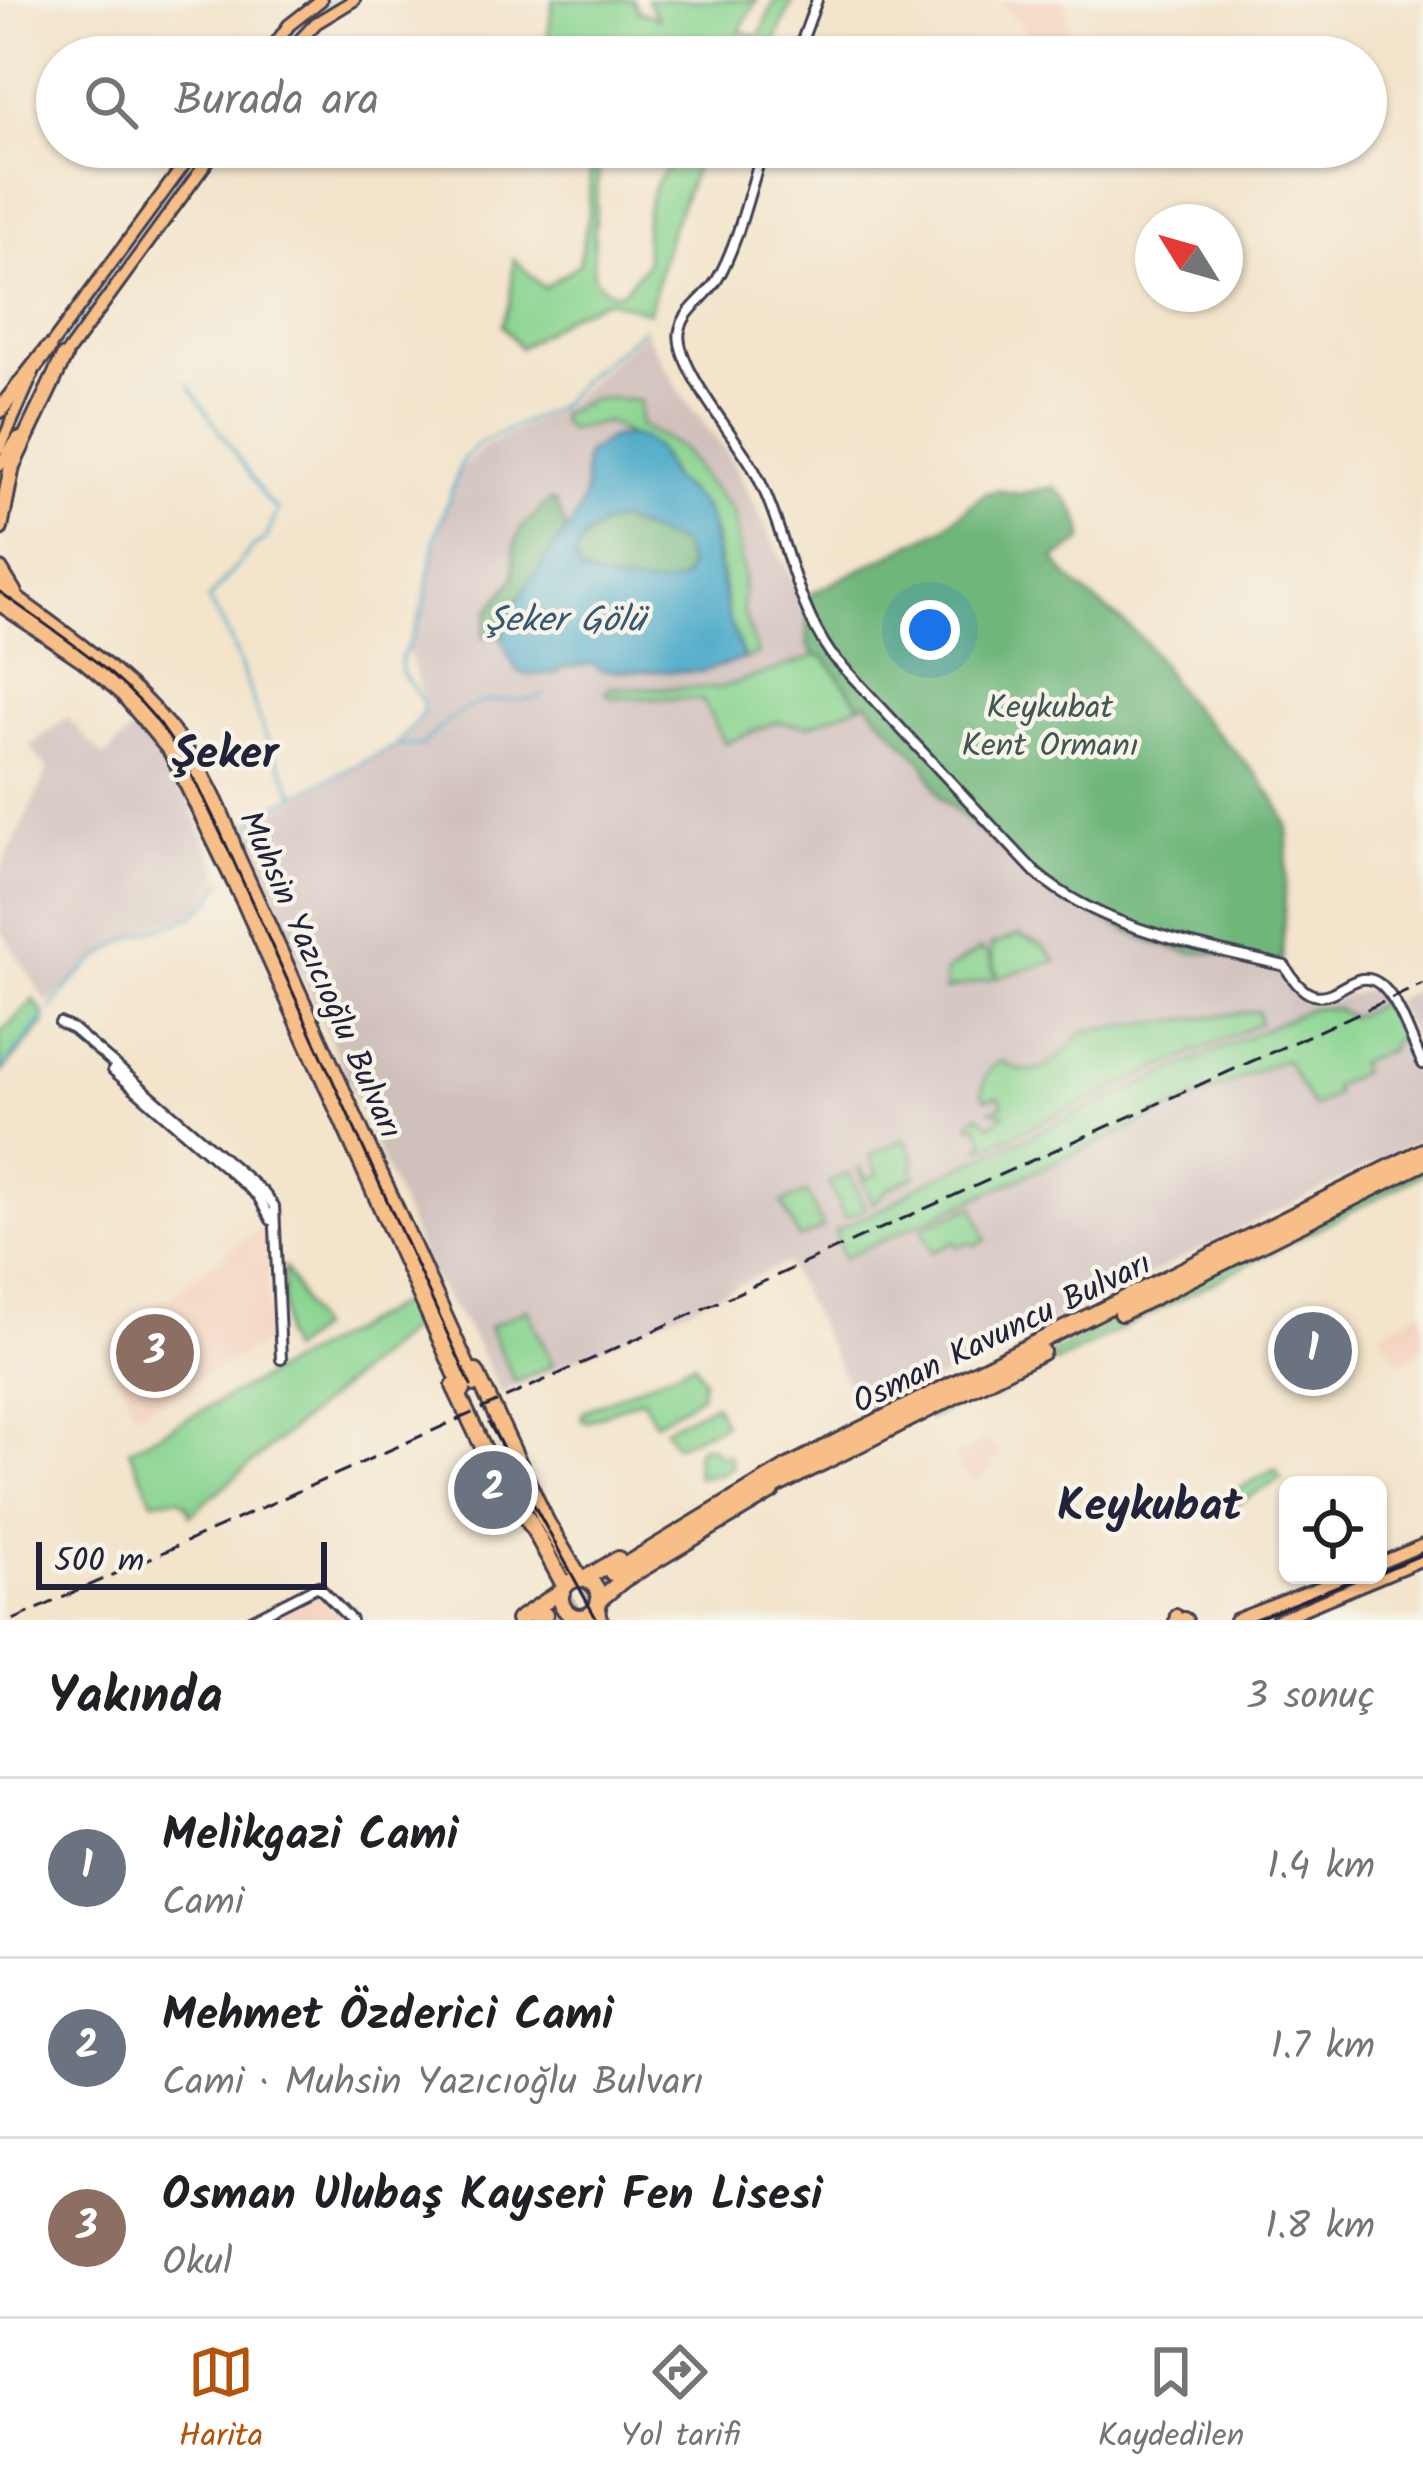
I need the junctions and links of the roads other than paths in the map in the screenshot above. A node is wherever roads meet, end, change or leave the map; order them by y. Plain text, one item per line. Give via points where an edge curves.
1 (321, 0) edge
2 (354, 0) edge
3 (817, 0) edge
4 (281, 36) edge
5 (303, 36) edge
6 (804, 36) edge
7 (182, 168) edge
8 (203, 168) edge
9 (757, 168) edge
10 (48, 349) junction
11 (64, 357) junction
12 (0, 410) edge
13 (0, 448) edge
14 (0, 465) edge
15 (0, 528) edge
16 (0, 570) edge
17 (0, 587) edge
18 (20, 602) junction
19 (0, 603) edge
20 (1423, 1064) edge
21 (1423, 1151) edge
22 (1423, 1163) edge
23 (274, 1226) junction
24 (422, 1285) junction
25 (281, 1359) dead end
26 (469, 1388) junction
27 (486, 1424) junction
28 (789, 1473) junction
29 (1423, 1545) edge
30 (1423, 1559) edge
31 (1387, 1560) edge
32 (615, 1578) junction
33 (573, 1584) junction
34 (1331, 1584) edge
35 (599, 1601) junction
36 (579, 1618) edge
37 (251, 1620) edge
38 (351, 1620) edge
39 (518, 1620) edge
40 (604, 1620) edge
41 (1235, 1620) edge
42 (1277, 1620) edge

1 - 4 main road
2 - 5 main road
3 - 6 street
7 - 10 main road
8 - 11 main road
9 - 20 street via 728,258 686,315 679,342 688,370 753,467 803,603 831,654 1056,889 1113,919 1285,966 1314,997 1373,981
10 - 12 highway
10 - 13 main road
11 - 14 main road
11 - 15 highway via 12,466
16 - 18 highway
17 - 18 highway, Muhsin Yazıcıoğlu Bulvarı
18 - 24 highway, Muhsin Yazıcıoğlu Bulvarı via 147,702 219,806
19 - 24 highway, Muhsin Yazıcıoğlu Bulvarı via 122,692 171,751
21 - 28 highway, Osman Kavuncu Bulvarı
22 - 28 highway, Osman Kavuncu Bulvarı
23 - 23 street via 274,1206 263,1192 60,1023 258,1196
23 - 25 street
24 - 26 highway
24 - 26 highway via 423,1314
26 - 27 highway
26 - 27 highway
27 - 33 highway
28 - 32 highway
28 - 33 highway via 708,1505
29 - 31 main road
30 - 42 main road
32 - 35 highway
32 - 40 highway
33 - 35 highway via 595,1586
33 - 36 highway via 564,1607
33 - 39 highway
34 - 41 main road
35 - 36 highway
35 - 40 main road
37 - 38 street via 318,1586

